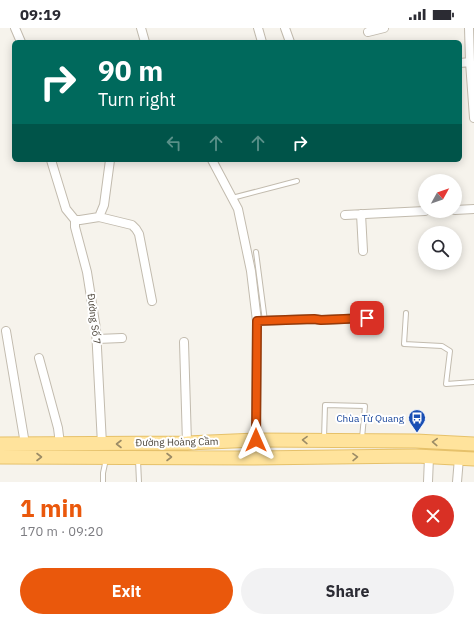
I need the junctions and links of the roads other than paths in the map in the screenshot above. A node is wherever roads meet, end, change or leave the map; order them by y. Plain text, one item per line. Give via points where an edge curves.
1 (15, 28) edge
2 (141, 28) edge
3 (258, 28) edge
4 (286, 28) edge
5 (384, 28) edge
6 (468, 28) edge
7 (368, 32) dead end
8 (20, 40) edge
9 (144, 40) edge
10 (261, 40) edge
11 (289, 40) edge
12 (470, 62) junction
13 (462, 63) edge
14 (474, 118) edge
15 (52, 162) edge
16 (110, 162) edge
17 (213, 162) edge
18 (297, 181) dead end
19 (232, 198) junction
20 (474, 209) edge
21 (462, 210) edge
22 (418, 211) edge
23 (360, 214) junction
24 (345, 215) dead end
25 (99, 217) junction
26 (75, 220) junction
27 (256, 252) dead end
28 (363, 252) dead end
29 (152, 301) dead end
30 (406, 313) dead end
31 (367, 318) dead end
32 (261, 321) junction
33 (6, 331) dead end
34 (122, 338) dead end
35 (97, 339) junction
36 (184, 342) dead end
37 (39, 358) dead end
38 (474, 382) edge
39 (256, 440) junction
40 (324, 440) junction
41 (362, 441) junction
42 (187, 443) junction
43 (0, 444) edge
44 (25, 444) junction
45 (60, 444) junction
46 (102, 444) junction
47 (474, 444) edge
48 (0, 457) edge
49 (107, 457) junction
50 (137, 457) junction
51 (430, 457) junction
52 (459, 458) junction
53 (474, 459) edge
54 (103, 482) edge
55 (139, 482) edge
56 (428, 482) edge
57 (457, 482) edge

1 - 8 street
2 - 9 street
3 - 10 street
4 - 11 street
5 - 7 street
6 - 12 street
12 - 13 street
12 - 14 street
15 - 26 street via 66,209
16 - 25 street via 104,205
17 - 19 street
18 - 19 lane
19 - 32 street via 238,209
20 - 21 street
22 - 23 street
23 - 24 street
23 - 28 street
25 - 26 street
25 - 29 street via 136,228
26 - 35 street, Đường Số 7 via 87,272
27 - 32 lane
30 - 38 lane via 404,344 442,346 450,351 446,384
31 - 32 street
32 - 39 street
33 - 44 street
34 - 35 street
35 - 46 street, Đường Số 7
36 - 42 street
37 - 45 street
40 -> 39 main road, Đường Hoàng Cầm
39 - 42 main road, Đường Hoàng Cầm
40 - 41 main road, Đường Hoàng Cầm
40 - 41 lane via 326,405 364,406
47 -> 41 main road, Đường Hoàng Cầm
42 -> 46 main road, Đường Hoàng Cầm
43 - 44 main road, Đường Hoàng Cầm
44 - 45 main road, Đường Hoàng Cầm
45 - 46 main road, Đường Hoàng Cầm
48 -> 49 main road, Đường Hoàng Cầm
49 - 50 main road, Đường Hoàng Cầm
49 - 54 lane
50 -> 51 main road, Đường Hoàng Cầm
50 - 55 lane
51 - 52 main road, Đường Hoàng Cầm
51 - 56 street
52 - 53 main road, Đường Hoàng Cầm
52 - 57 street

